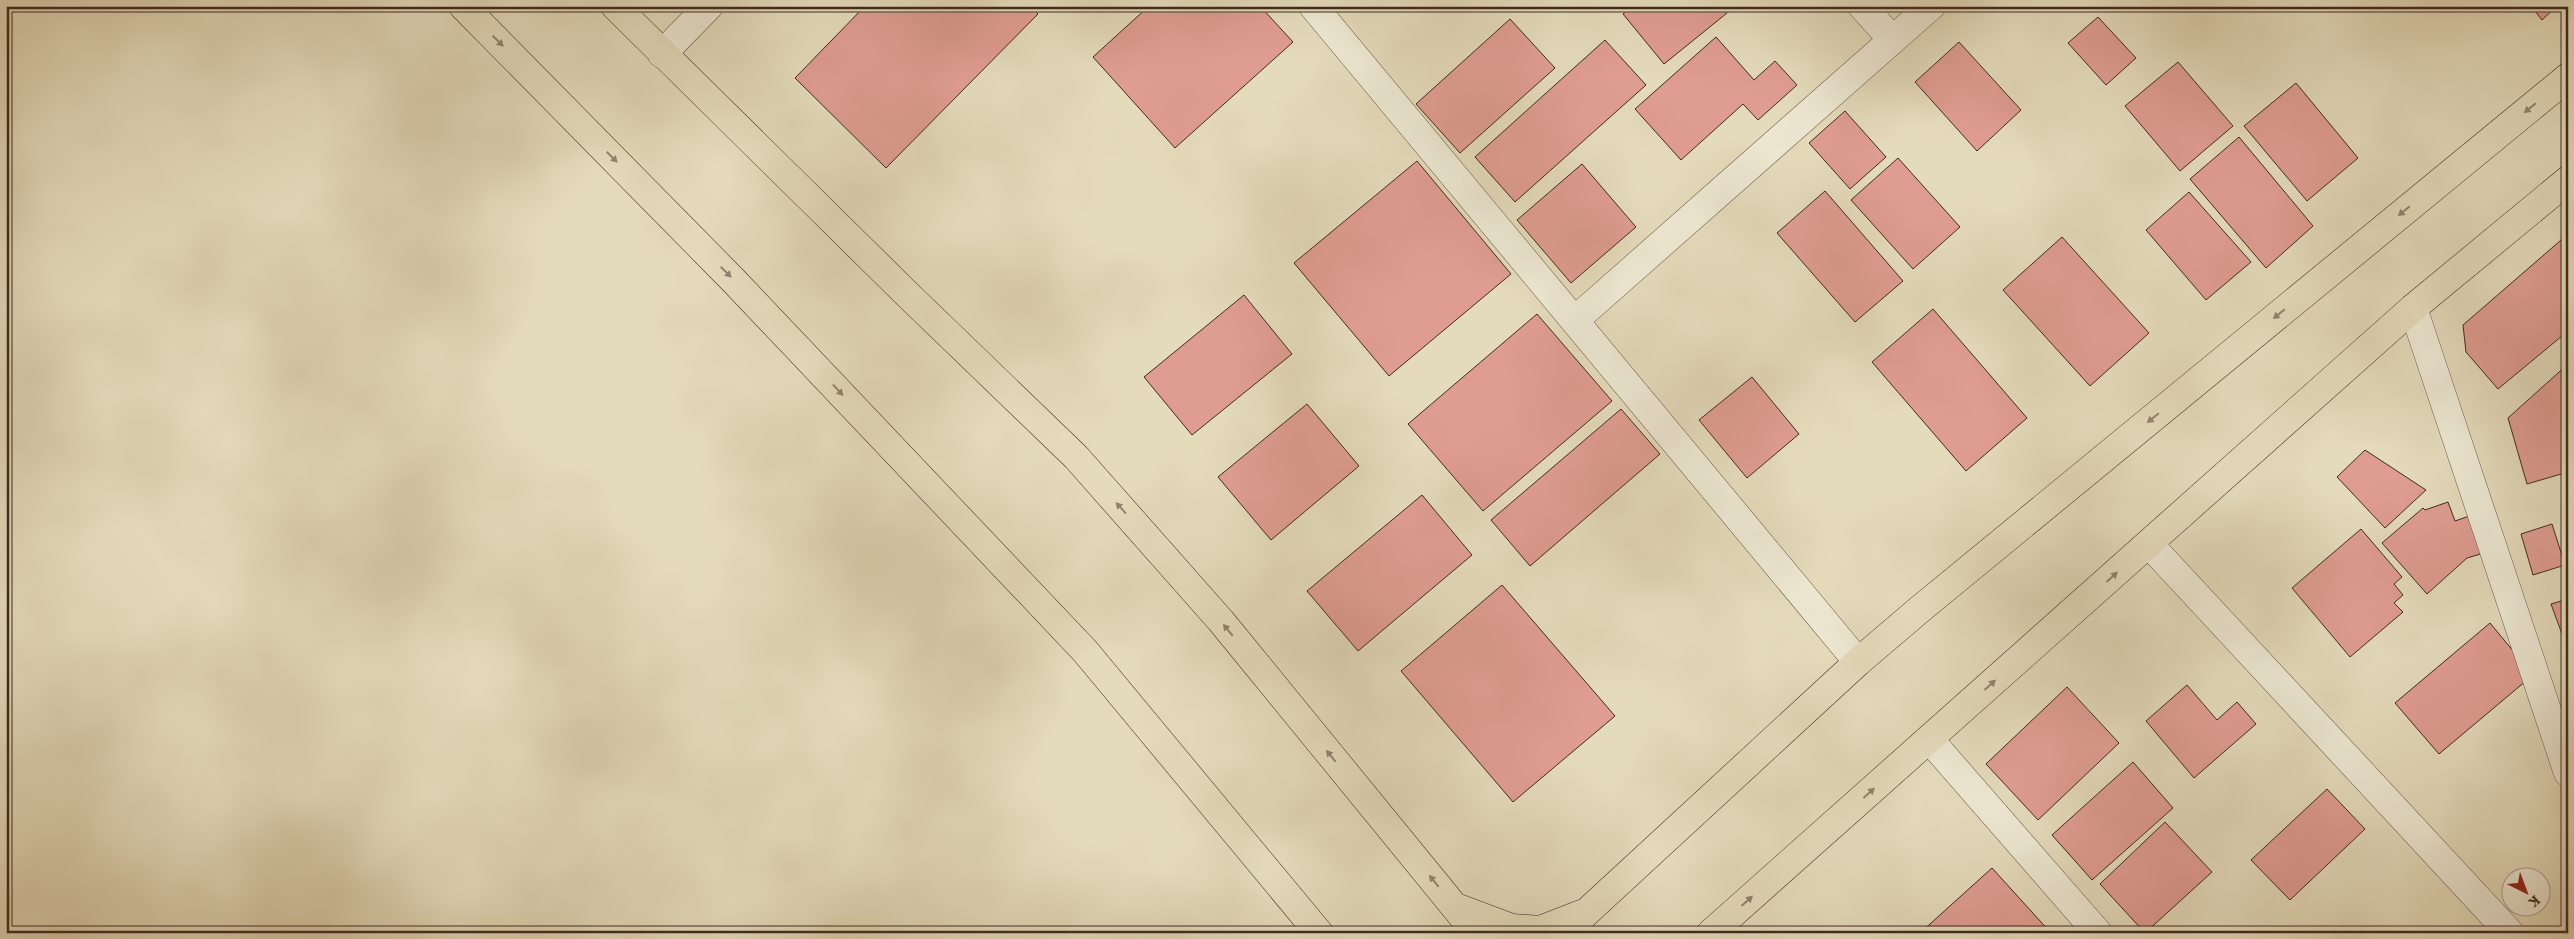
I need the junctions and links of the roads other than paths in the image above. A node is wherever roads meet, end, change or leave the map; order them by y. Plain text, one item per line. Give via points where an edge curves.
1 (464, 6) edge
2 (615, 6) edge
3 (709, 6) edge
4 (1313, 6) edge
5 (1862, 6) edge
6 (1931, 6) edge
7 (1892, 38) junction
8 (662, 54) junction
9 (2568, 77) edge
10 (2568, 180) edge
11 (2412, 308) junction
12 (1575, 320) junction
13 (2149, 544) junction
14 (1858, 662) junction
15 (1929, 739) junction
16 (2568, 771) edge
17 (1455, 907) junction
18 (1587, 912) junction
19 (1319, 933) edge
20 (1476, 933) edge
21 (1564, 933) edge
22 (1711, 933) edge
23 (2098, 933) edge
24 (2510, 933) edge

1 -> 19 main road via 734,281 1085,651
2 - 8 main road
3 - 8 street
4 - 12 street
5 - 7 street
6 - 7 street
7 - 12 street
17 -> 8 main road via 1221,621 1076,457
9 -> 14 main road
10 - 11 main road
11 - 13 main road
11 - 16 street
12 - 14 street
15 -> 13 main road
13 - 24 street
14 - 18 main road
22 -> 15 main road
15 - 23 street
17 - 18 main road via 1512,928 1540,930
17 - 20 main road
18 - 21 main road

